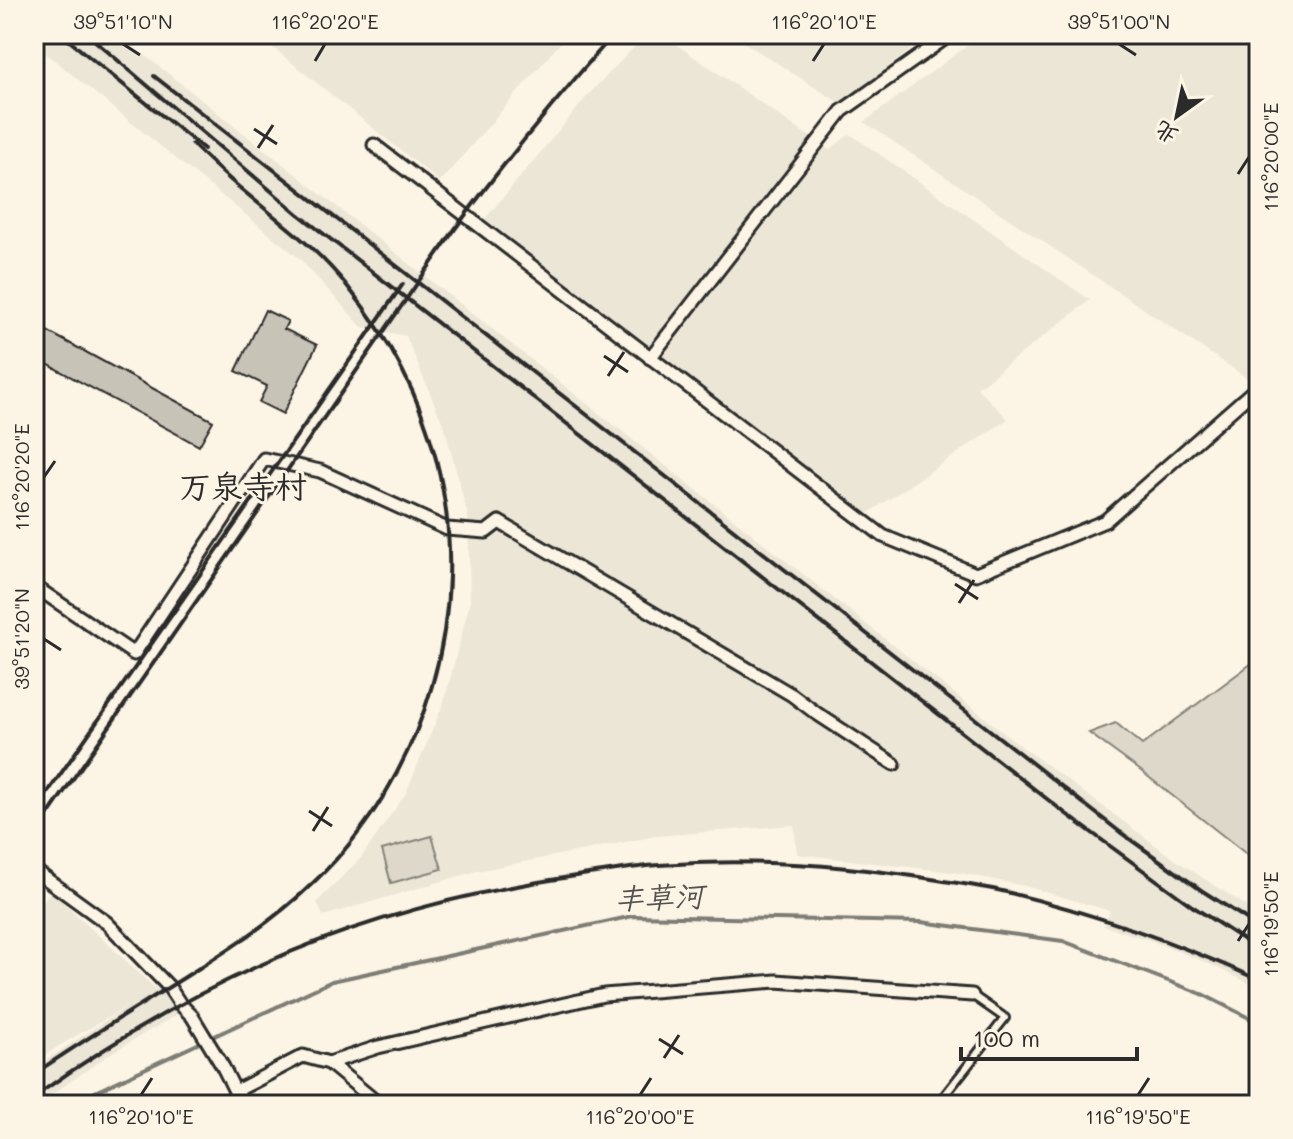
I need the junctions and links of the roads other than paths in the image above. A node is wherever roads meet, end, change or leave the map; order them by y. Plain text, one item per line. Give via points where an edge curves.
1 (951, 34) edge
2 (374, 145) dead end
3 (650, 358) junction
4 (1259, 386) edge
5 (34, 586) edge
6 (894, 764) dead end
7 (34, 870) edge
8 (972, 995) joint
9 (329, 1063) junction
10 (236, 1091) junction
11 (242, 1105) edge
12 (380, 1105) edge
13 (937, 1105) edge

1 - 3 street via 842,111
2 - 3 street
3 - 4 street via 883,536 976,574 1105,521
5 - 6 street via 134,654 264,459 320,471 447,529 486,532 499,522 792,695
7 - 10 street via 107,923 169,987
8 - 9 street via 776,981 604,995
8 - 13 lane via 1005,1018
9 - 10 street via 303,1056
9 - 12 street
10 - 11 street

